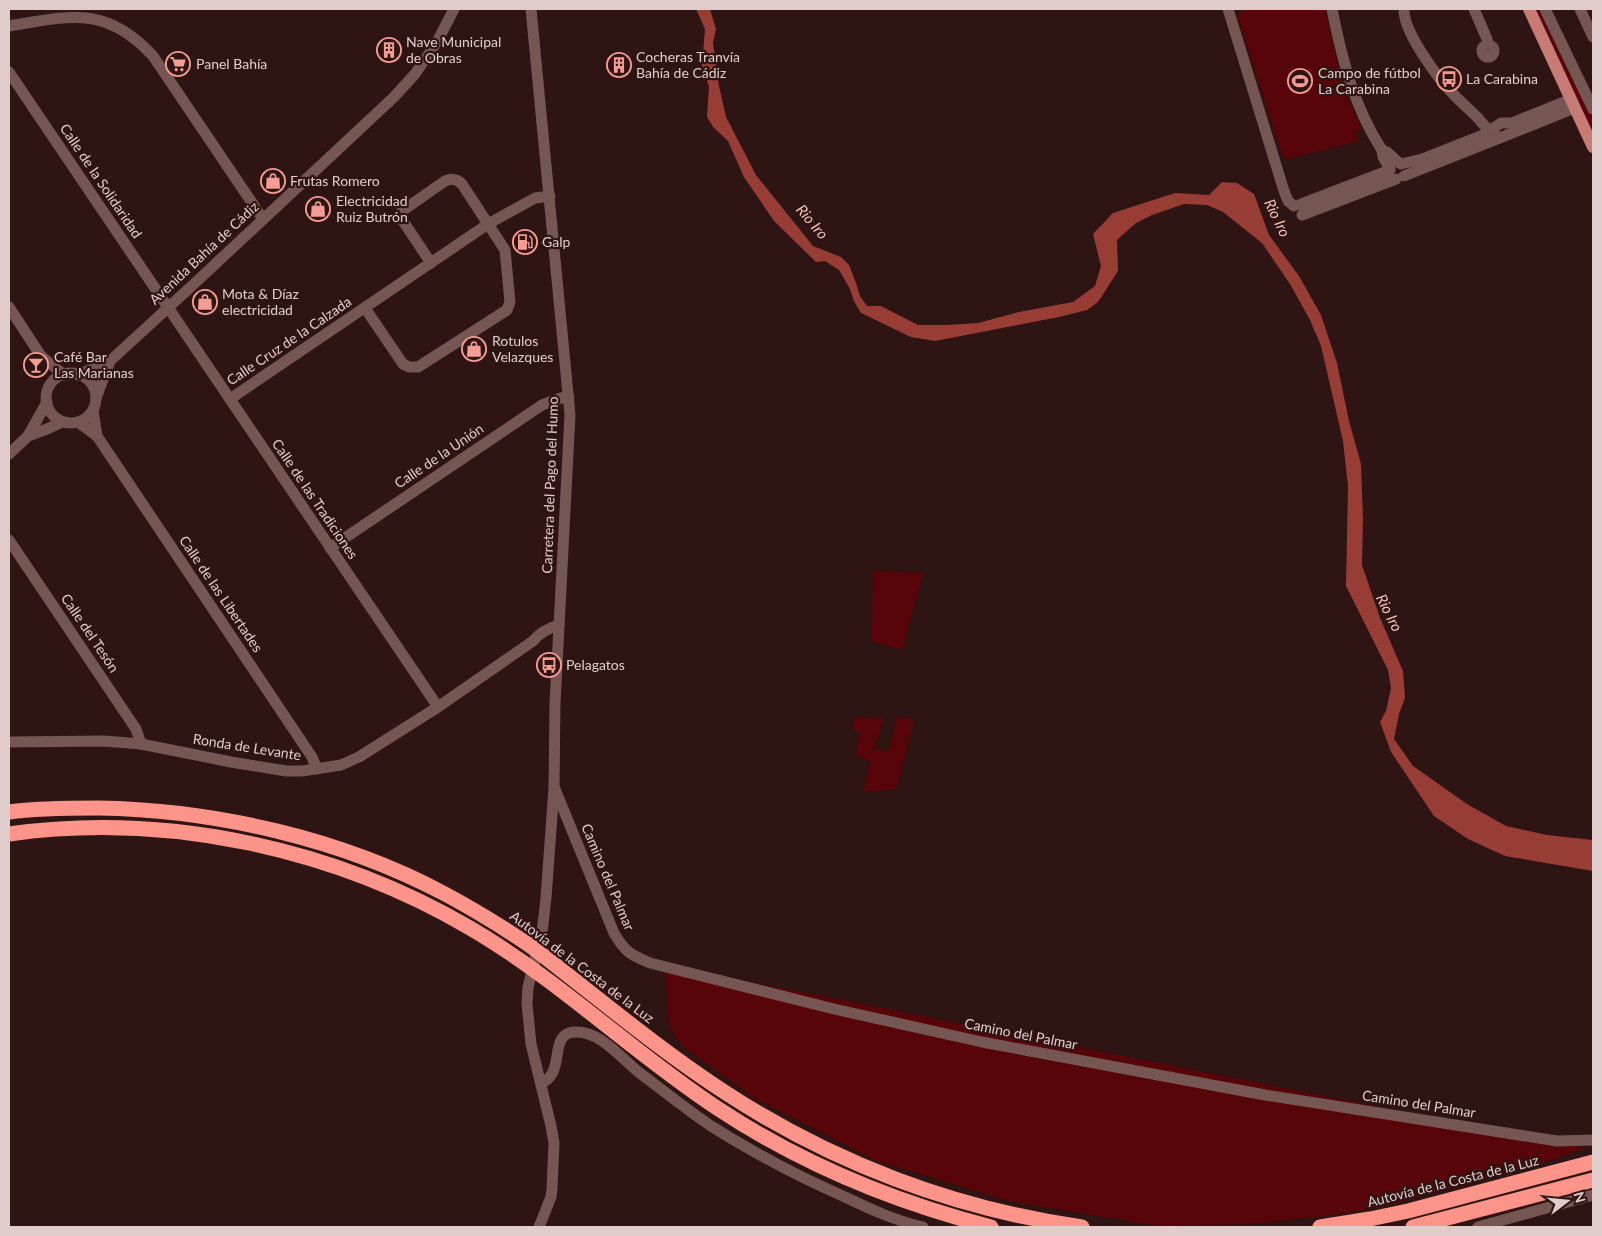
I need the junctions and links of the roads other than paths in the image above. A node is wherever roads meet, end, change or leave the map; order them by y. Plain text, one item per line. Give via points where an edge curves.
1 (454, 9) edge
2 (531, 9) edge
3 (1228, 9) edge
4 (1332, 9) edge
5 (1398, 9) edge
6 (1404, 9) edge
7 (1474, 9) edge
8 (1529, 9) edge
9 (1545, 9) edge
10 (1580, 9) edge
11 (1407, 24) junction
12 (9, 26) edge
13 (1593, 37) edge
14 (1488, 44) dead end
15 (9, 72) edge
16 (1573, 104) junction
17 (1593, 109) edge
18 (1479, 119) junction
19 (1500, 130) junction
20 (1473, 139) junction
21 (1593, 147) edge
22 (1397, 170) junction
23 (550, 196) junction
24 (263, 219) junction
25 (488, 224) junction
26 (431, 264) junction
27 (9, 307) edge
28 (168, 307) junction
29 (365, 308) junction
30 (41, 356) junction
31 (110, 361) junction
32 (64, 375) junction
33 (78, 375) junction
34 (49, 387) junction
35 (569, 397) junction
36 (96, 398) junction
37 (230, 399) junction
38 (47, 402) junction
39 (93, 410) junction
40 (62, 422) junction
41 (78, 422) junction
42 (28, 436) junction
43 (97, 436) junction
44 (9, 454) edge
45 (9, 540) edge
46 (330, 548) junction
47 (554, 626) junction
48 (533, 641) junction
49 (554, 641) junction
50 (438, 707) junction
51 (9, 742) edge
52 (141, 744) junction
53 (316, 769) junction
54 (554, 788) junction
55 (9, 812) edge
56 (9, 834) edge
57 (541, 1083) junction
58 (1593, 1140) edge
59 (1593, 1162) edge
60 (1593, 1180) edge
61 (1593, 1195) edge
62 (539, 1227) edge
63 (921, 1227) edge
64 (991, 1227) edge
65 (1082, 1227) edge
66 (1320, 1227) edge
67 (1413, 1227) edge
68 (1478, 1227) edge

1 - 24 street, Avenida Bahía de Cádiz via 415,74
2 - 23 street, Carretera del Pago del Humo
3 - 22 street via 1288,201 1298,209
4 - 22 street via 1350,85 1372,135
5 - 11 street
6 - 11 street
7 - 14 street
8 - 16 main road
9 - 17 street
10 - 13 street
11 - 18 street via 1444,84
12 - 24 street via 66,17 108,23 127,32 153,56
15 - 28 street, Calle de la Solidaridad
16 - 19 street
16 - 21 main road
18 - 19 street
18 - 20 street
19 - 20 street
19 - 22 street
20 - 22 street
23 - 25 street, Calle Cruz de la Calzada via 535,198
23 - 35 street, Carretera del Pago del Humo
24 - 28 street, Avenida Bahía de Cádiz
25 - 26 street, Calle Cruz de la Calzada
25 - 26 street, Calle Cruz de la Calzada via 459,181 452,179 402,211 403,221
25 - 29 street, Calle Cruz de la Calzada via 506,256 510,302 504,313 418,367 409,367
26 - 29 street, Calle Cruz de la Calzada
27 - 30 street
28 - 31 street, Avenida Bahía de Cádiz
28 - 37 street, Calle de las Tradiciones
29 - 37 street, Calle Cruz de la Calzada
30 - 32 street
30 - 34 street
31 - 33 street, Avenida Bahía de Cádiz
31 - 36 street, Avenida Bahía de Cádiz
32 - 33 street
32 - 34 street
33 - 36 street via 91,384
34 - 38 street
35 - 46 street, Calle de la Unión via 542,405
35 - 47 street, Carretera del Pago del Humo via 570,431
36 - 39 street
37 - 46 street, Calle de las Tradiciones
38 - 40 street via 54,417
38 - 42 street
39 - 41 street
39 - 43 street, Calle de las Libertades
40 - 41 street
40 - 42 street
41 - 43 street, Calle de las Libertades
42 - 44 street
43 - 53 street, Calle de las Libertades via 312,757
45 - 52 street, Calle del Tesón via 136,729
46 - 50 street, Calle de las Tradiciones
47 - 48 street, Ronda de Levante
47 - 49 street, Carretera del Pago del Humo
48 - 49 street
48 - 50 street, Ronda de Levante
49 - 54 street, Carretera del Pago del Humo
50 - 53 street, Ronda de Levante via 359,757 341,765
51 - 52 street, Ronda de Levante
52 - 53 street, Ronda de Levante via 286,771
54 - 57 street, Carretera del Pago del Humo via 542,933 528,987 527,1004
54 - 58 street, Camino del Palmar via 614,934 625,950 650,963 982,1042 1166,1078 1557,1141
55 - 65 highway, Autovía de la Costa de la Luz via 87,808 165,812 274,831 370,861 444,894 506,930 710,1082 831,1152 939,1195 1001,1212
56 - 64 highway via 114,828 198,834 286,852 371,880 437,910 505,950 678,1080 772,1141 879,1192
57 - 62 street via 554,1144 554,1175 551,1197
57 - 63 street via 556,1069 559,1043 566,1035 574,1032 589,1034 711,1125 767,1158 820,1186
59 - 66 highway, Autovía de la Costa de la Luz via 1408,1211
60 - 67 highway
61 - 68 street

